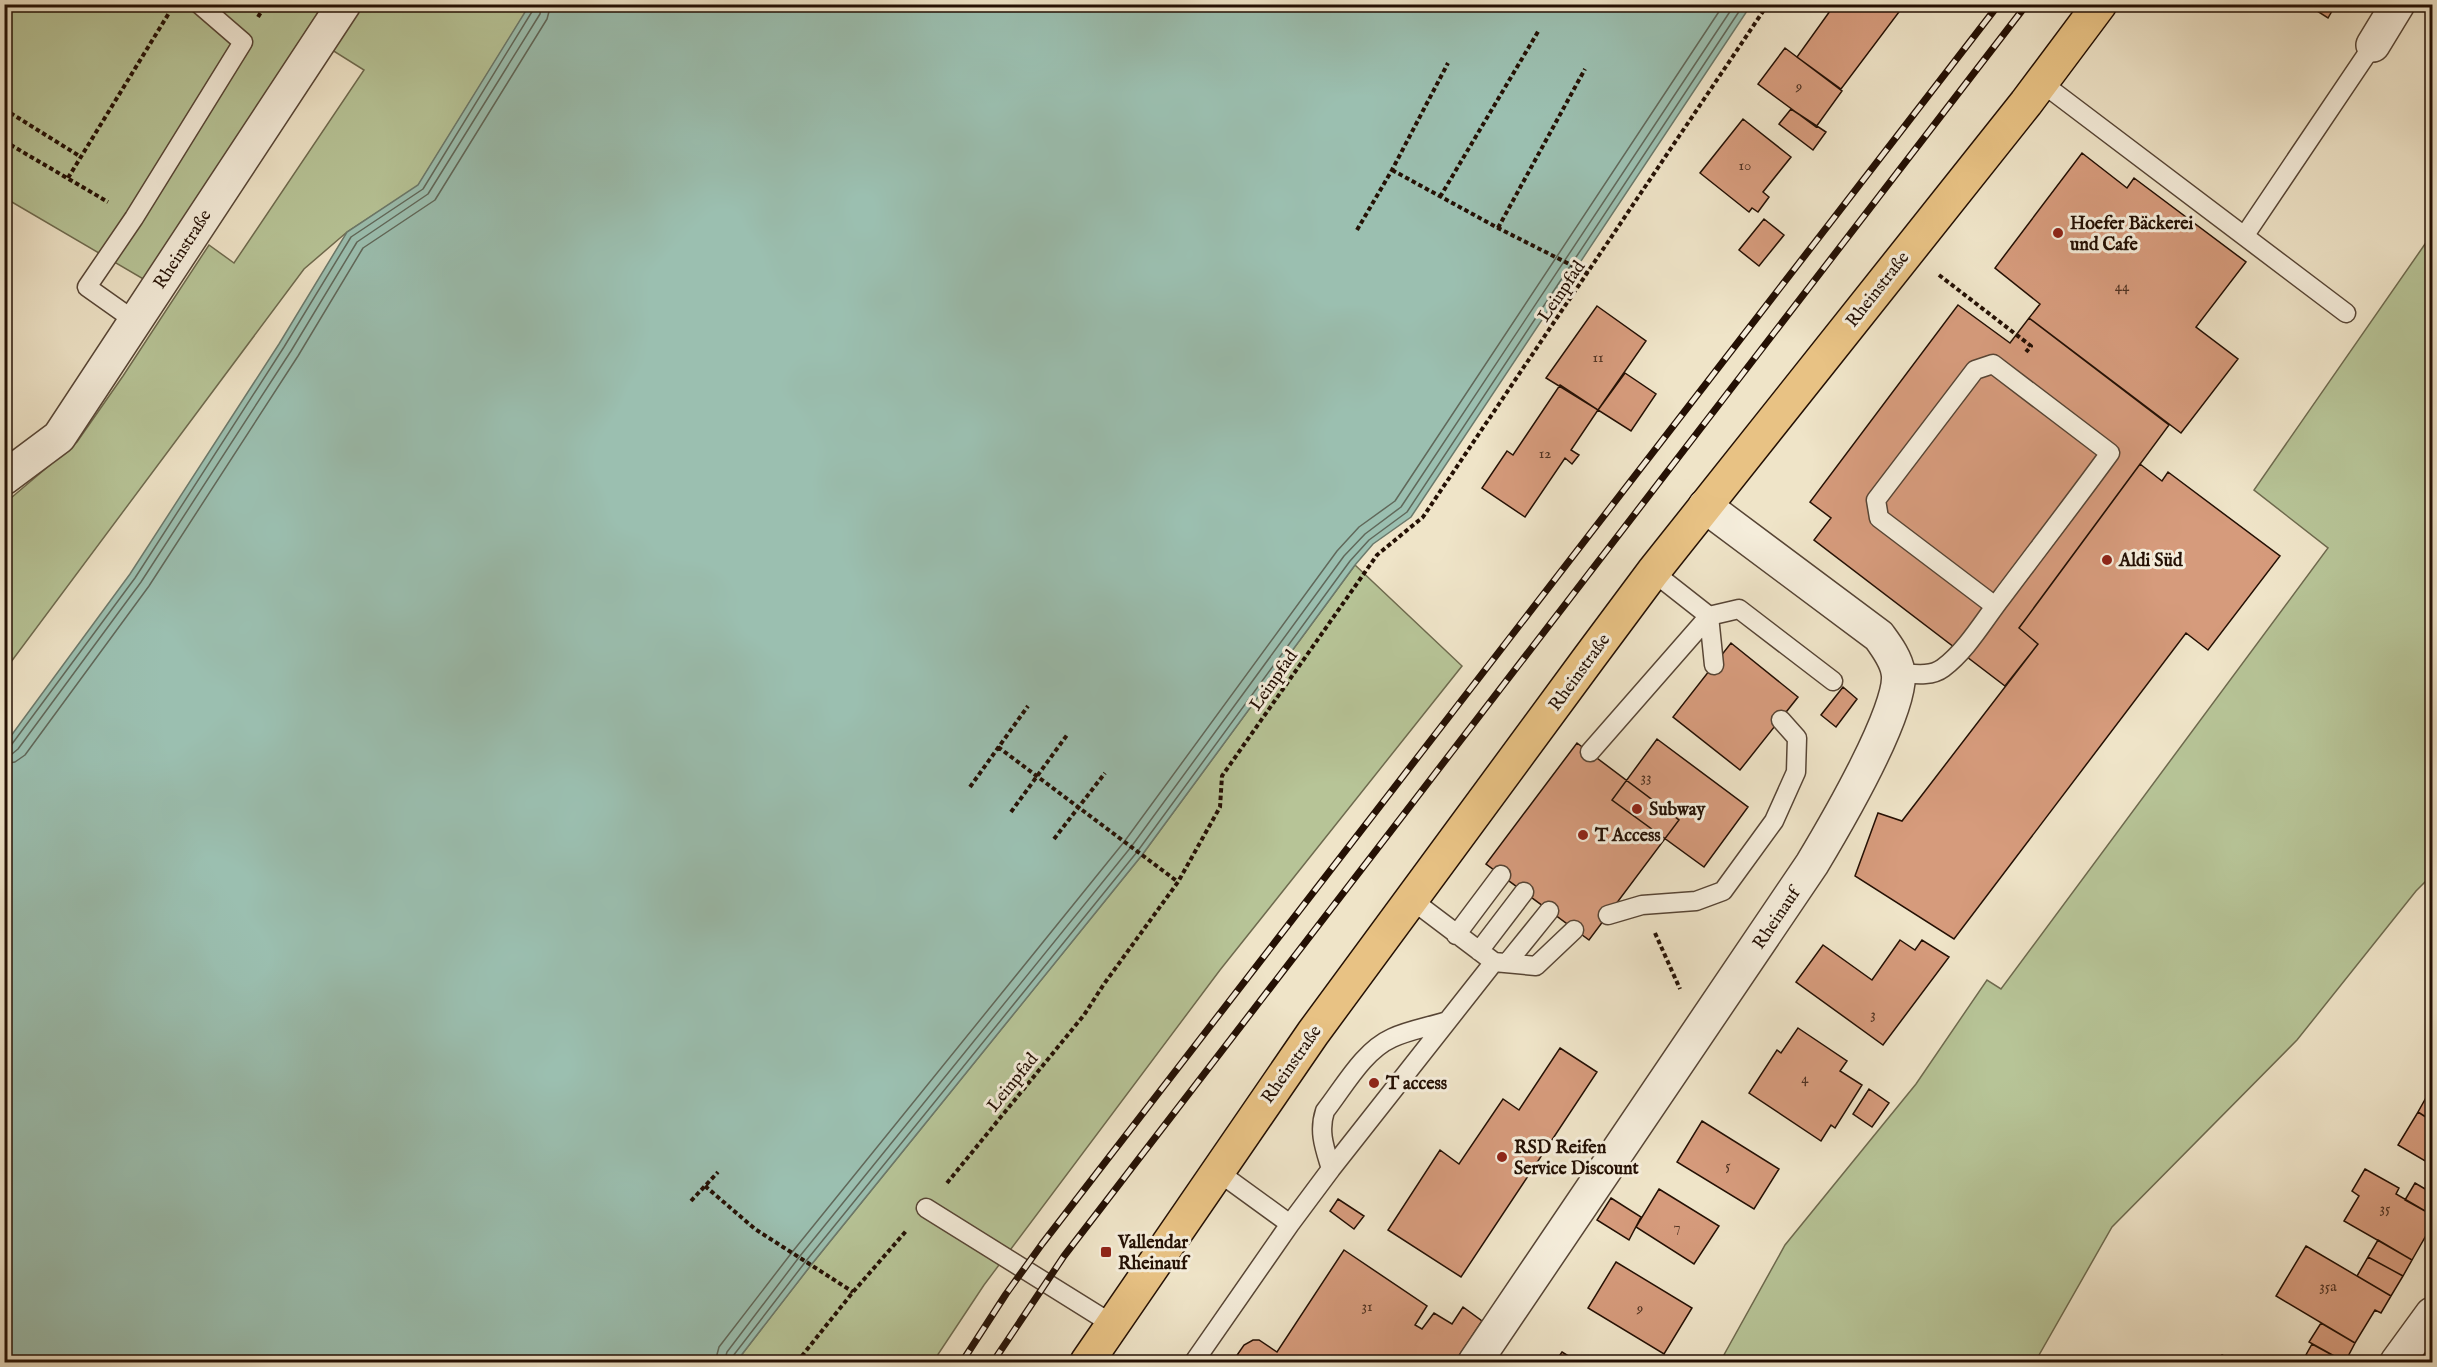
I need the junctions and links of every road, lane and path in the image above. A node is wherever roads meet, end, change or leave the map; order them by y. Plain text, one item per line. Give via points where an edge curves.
1 (174, 4) edge
2 (199, 4) edge
3 (344, 4) edge
4 (1768, 4) edge
5 (2100, 4) edge
6 (2398, 4) edge
7 (1539, 30) dead end
8 (2373, 45) joint
9 (1448, 63) dead end
10 (1584, 69) dead end
11 (2042, 83) junction
12 (4, 109) edge
13 (4, 141) edge
14 (81, 156) junction
15 (1392, 170) junction
16 (68, 178) junction
17 (1440, 197) junction
18 (134, 218) junction
19 (1498, 228) junction
20 (1357, 230) dead end
21 (2245, 236) junction
22 (1588, 274) junction
23 (1968, 297) dead end
24 (2346, 313) dead end
25 (135, 321) junction
26 (2017, 333) dead end
27 (4, 478) edge
28 (1705, 506) junction
29 (1653, 572) junction
30 (1995, 606) junction
31 (1709, 616) junction
32 (1714, 665) dead end
33 (1899, 673) junction
34 (1833, 681) dead end
35 (1028, 706) dead end
36 (1781, 720) dead end
37 (1067, 735) dead end
38 (998, 747) junction
39 (1590, 752) dead end
40 (1105, 773) dead end
41 (1037, 777) junction
42 (970, 787) dead end
43 (1079, 807) junction
44 (1011, 812) dead end
45 (1054, 840) dead end
46 (1501, 875) dead end
47 (1178, 882) junction
48 (1524, 892) dead end
49 (1412, 900) junction
50 (1642, 905) junction
51 (1549, 911) dead end
52 (1608, 915) dead end
53 (1574, 930) dead end
54 (1456, 935) junction
55 (1493, 959) junction
56 (1447, 1021) junction
57 (1702, 1029) junction
58 (1331, 1169) junction
59 (1218, 1171) junction
60 (718, 1172) dead end
61 (705, 1186) junction
62 (692, 1201) dead end
63 (926, 1208) junction
64 (1290, 1224) junction
65 (853, 1292) junction
66 (2433, 1314) edge
67 (1112, 1324) junction
68 (797, 1362) edge
69 (1087, 1362) edge
70 (1194, 1362) edge
71 (1475, 1362) edge
72 (2397, 1362) edge

1 - 14 path
2 - 18 lane via 243,42
3 - 25 street, Rheinstraße
4 - 22 path, Leinpfad
5 - 11 main road, Rheinstraße
6 - 8 street
7 - 17 path
8 - 21 lane
9 - 15 path
10 - 19 path
11 - 21 lane
11 - 28 main road, Rheinstraße
12 - 14 path
13 - 16 path
14 - 16 path
15 - 17 path
15 - 20 path
16 - 18 path
17 - 19 path
18 - 25 lane via 87,287
19 - 22 path
21 - 24 lane
22 - 47 path, Leinpfad via 1423,517 1377,555 1221,776 1220,807
23 - 26 path
25 - 27 street, Rheinstraße via 58,437
28 - 29 main road, Rheinstraße
28 - 33 street via 1879,636
29 - 31 lane
29 - 49 main road, Rheinstraße
30 - 30 lane via 2110,453 1993,364 1975,370 1876,500 1879,518
30 - 33 lane via 1942,669 1926,675
31 - 32 lane
31 - 34 lane via 1739,609
31 - 39 lane
33 - 57 street, Rheinauf via 1892,711 1848,802 1812,864
35 - 38 path
36 - 50 lane via 1797,738 1796,772 1774,821 1723,891 1696,901
37 - 41 path
38 - 41 path
38 - 42 path
40 - 43 path
41 - 43 path
41 - 44 path
43 - 45 path
43 - 47 path
46 - 54 lane
47 - 63 path, Leinpfad via 1084,1015
48 - 55 lane
49 - 54 lane
49 - 59 main road, Rheinstraße via 1313,1033
50 - 52 lane
50 - 57 path via 1690,1013
51 - 55 lane
53 - 55 lane via 1536,966
54 - 55 lane
55 - 56 lane
56 - 58 lane
56 - 58 lane via 1392,1038 1366,1058 1325,1111 1321,1136
57 - 71 street, Rheinauf
58 - 64 lane
59 - 64 lane
59 - 67 main road, Rheinstraße
60 - 61 path
61 - 62 path
61 - 65 path via 755,1228
63 - 65 path, Leinpfad
63 - 67 lane
64 - 70 lane
65 - 68 path, Leinpfad
66 - 72 street
67 - 69 main road, Rheinstraße

